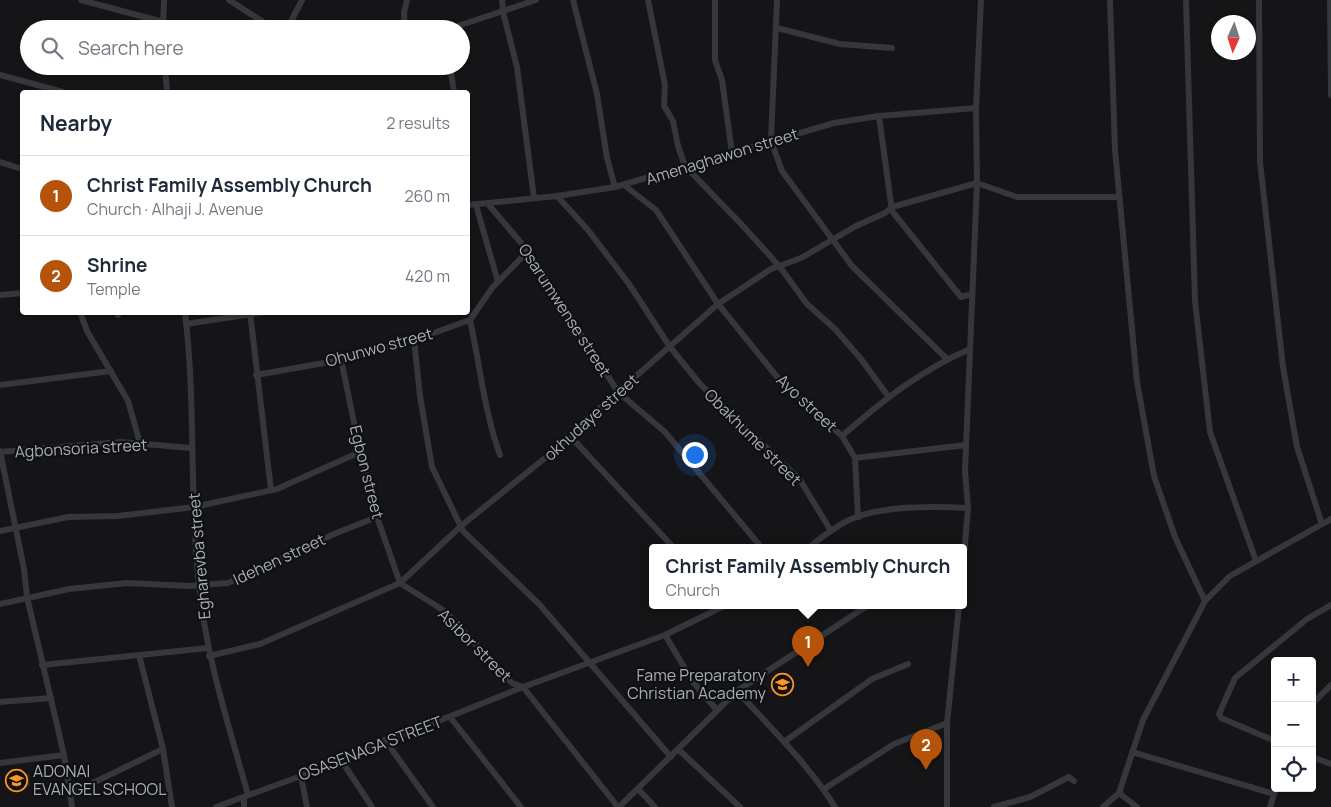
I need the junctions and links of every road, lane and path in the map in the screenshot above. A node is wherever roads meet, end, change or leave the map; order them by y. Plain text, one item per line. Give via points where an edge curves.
1 (81, 0) edge
2 (164, 0) edge
3 (228, 0) edge
4 (302, 0) edge
5 (407, 0) edge
6 (502, 0) edge
7 (536, 0) edge
8 (573, 0) edge
9 (648, 0) edge
10 (715, 0) edge
11 (777, 0) edge
12 (982, 0) edge
13 (1110, 0) edge
14 (1186, 0) edge
15 (1259, 0) edge
16 (1330, 0) edge
17 (503, 12) junction
18 (147, 20) edge
19 (163, 20) edge
20 (260, 20) edge
21 (292, 20) edge
22 (404, 20) edge
23 (470, 22) edge
24 (777, 28) junction
25 (892, 48) dead end
26 (0, 75) edge
27 (166, 75) edge
28 (451, 75) edge
29 (56, 90) edge
30 (167, 90) edge
31 (454, 90) edge
32 (1331, 95) edge
33 (976, 108) junction
34 (879, 116) junction
35 (771, 141) junction
36 (732, 153) junction
37 (0, 162) edge
38 (685, 166) junction
39 (20, 168) edge
40 (978, 183) junction
41 (624, 185) junction
42 (615, 187) junction
43 (557, 196) junction
44 (1119, 196) junction
45 (534, 198) junction
46 (488, 204) junction
47 (470, 205) edge
48 (476, 205) junction
49 (892, 207) junction
50 (831, 240) junction
51 (528, 251) junction
52 (780, 267) junction
53 (498, 282) junction
54 (20, 293) edge
55 (972, 294) junction
56 (0, 295) edge
57 (718, 304) junction
58 (81, 315) edge
59 (185, 315) edge
60 (244, 315) edge
61 (250, 315) edge
62 (470, 320) junction
63 (186, 324) junction
64 (414, 340) junction
65 (670, 347) junction
66 (970, 349) junction
67 (947, 359) junction
68 (341, 360) junction
69 (111, 371) junction
70 (256, 374) junction
71 (0, 385) edge
72 (618, 392) junction
73 (888, 396) junction
74 (842, 436) junction
75 (571, 437) junction
76 (140, 443) junction
77 (966, 445) junction
78 (191, 448) junction
79 (0, 451) edge
80 (360, 452) junction
81 (500, 455) dead end
82 (855, 458) junction
83 (271, 490) junction
84 (194, 507) junction
85 (968, 508) junction
86 (377, 516) junction
87 (858, 517) junction
88 (1331, 519) edge
89 (1322, 524) junction
90 (461, 526) junction
91 (15, 528) junction
92 (0, 531) edge
93 (831, 531) junction
94 (670, 544) edge
95 (759, 544) edge
96 (813, 544) edge
97 (965, 544) edge
98 (1256, 561) junction
99 (400, 582) junction
100 (198, 585) junction
101 (27, 598) junction
102 (1205, 601) junction
103 (0, 604) edge
104 (1331, 605) edge
105 (718, 609) edge
106 (862, 609) edge
107 (959, 609) edge
108 (664, 635) junction
109 (208, 648) junction
110 (139, 655) junction
111 (209, 656) junction
112 (590, 662) junction
113 (908, 664) dead end
114 (42, 665) junction
115 (1331, 685) edge
116 (523, 687) junction
117 (737, 691) junction
118 (50, 698) junction
119 (0, 702) edge
120 (1314, 702) edge
121 (716, 709) junction
122 (450, 717) junction
123 (947, 723) junction
124 (1271, 739) edge
125 (386, 740) junction
126 (784, 742) junction
127 (163, 749) junction
128 (679, 750) junction
129 (1132, 752) junction
130 (64, 755) junction
131 (671, 757) junction
132 (1316, 758) edge
133 (341, 760) junction
134 (0, 763) edge
135 (1331, 764) edge
136 (301, 776) junction
137 (1074, 781) dead end
138 (824, 789) junction
139 (639, 790) junction
140 (1271, 790) edge
141 (1275, 792) edge
142 (1119, 793) junction
143 (70, 794) junction
144 (246, 796) junction
145 (72, 807) edge
146 (172, 807) edge
147 (216, 807) edge
148 (244, 807) edge
149 (308, 807) edge
150 (372, 807) edge
151 (433, 807) edge
152 (522, 807) edge
153 (619, 807) edge
154 (655, 807) edge
155 (740, 807) edge
156 (835, 807) edge
157 (947, 807) edge
158 (994, 807) edge
159 (1103, 807) edge
160 (1137, 807) edge
161 (1270, 807) edge

1 - 18 street
2 - 19 street
3 - 20 street
4 - 21 street
5 - 22 street
6 - 17 street
7 - 17 street
8 - 42 street via 597,94 606,158
9 - 38 street via 665,85 664,106 673,121
10 - 36 street via 715,60 722,80
11 - 24 street
12 - 33 street
13 - 44 street
14 - 98 street via 1195,301 1210,432
15 - 89 street via 1260,162 1283,367 1297,446
16 - 32 street
17 - 23 street
17 - 45 street via 517,67
24 - 25 street via 840,44
24 - 35 street
26 - 29 street
27 - 30 street
28 - 31 street
33 - 34 street, Amenaghawon street
33 - 40 street
34 - 35 street, Amenaghawon street via 834,123
34 - 49 street
35 - 36 street, Amenaghawon street
35 - 50 street via 782,171
36 - 38 street, Amenaghawon street
37 - 39 street
38 - 41 street, Amenaghawon street
38 - 52 street
40 - 44 street via 1017,197
40 - 49 street, okhudaye street
40 - 55 street
41 - 42 street, Amenaghawon street
41 - 57 street, Ayo street via 656,210
42 - 43 street, Amenaghawon street
43 - 45 street, Amenaghawon street
43 - 65 street, Obakhume street via 629,284
44 - 102 street via 1137,382 1154,476 1175,537
45 - 46 street, Amenaghawon street
46 - 48 street, Amenaghawon street
46 - 51 street, Osarumwense street
47 - 48 street, Amenaghawon street
48 - 53 street
49 - 50 street, okhudaye street
49 - 55 street via 904,228 961,297
50 - 52 street, okhudaye street
50 - 67 street via 852,266
51 - 53 street
51 - 72 street, Osarumwense street
52 - 57 street, okhudaye street via 771,269
52 - 73 street via 807,304 861,359
53 - 62 street
54 - 56 street
55 - 66 street
57 - 65 street, okhudaye street
57 - 74 street, Ayo street via 782,383
58 - 69 street
59 - 63 street, Egharevba street
60 - 63 street
61 - 70 street
62 - 64 street, Ohunwo street
62 - 81 street via 489,424
63 - 78 street, Egharevba street
64 - 68 street, Ohunwo street
64 - 90 street via 432,467
65 - 72 street, okhudaye street
65 - 93 street, Obakhume street via 700,384 800,480
66 - 67 street
66 - 77 street
67 - 73 street
68 - 70 street, Ohunwo street
68 - 80 street, Egbon street
69 - 71 street
69 - 76 street via 128,400
70 - 83 street
72 - 75 street, okhudaye street
72 - 95 street, Osarumwense street via 665,432
73 - 74 street
74 - 82 street, Ayo street
75 - 90 street, okhudaye street
75 - 94 street
76 - 78 street, Agbonsoria street
76 - 79 street, Agbonsoria street
77 - 82 street
77 - 85 street
78 - 84 street, Egharevba street
79 - 91 street
80 - 83 street
80 - 86 street, Egbon street
82 - 87 street, Ayo street
83 - 84 street
84 - 91 street via 118,516 68,517
84 - 100 street, Egharevba street
85 - 87 street via 928,506
85 - 97 street
86 - 99 street, Egbon street
86 - 100 street, Idehen street via 228,583
87 - 93 street
88 - 89 street
89 - 98 street
90 - 99 street, okhudaye street
90 - 112 street via 466,536 539,604
91 - 92 street
91 - 101 street
93 - 96 street
98 - 102 street via 1230,576
99 - 111 street, okhudaye street via 260,644
99 - 116 street, Asibor street via 446,612 512,683
100 - 101 street, Idehen street via 127,584 69,589
100 - 109 street, Egharevba street
101 - 103 street, Idehen street
101 - 114 street
102 - 129 street via 1143,720
104 - 124 street via 1308,619 1235,678 1227,695 1219,714 1221,718
105 - 108 street, OSASENAGA STREET
106 - 117 street
107 - 123 street
108 - 112 street, OSASENAGA STREET
108 - 121 street via 693,682
109 - 110 street
109 - 111 street, Egharevba street
110 - 114 street
110 - 127 street
111 - 144 street, Egharevba street
112 - 116 street, OSASENAGA STREET
112 - 131 street
113 - 126 street via 872,679
114 - 118 street
115 - 120 street
116 - 122 street, OSASENAGA STREET
116 - 153 street, Asibor street
117 - 121 street
117 - 126 street
118 - 119 street
118 - 130 street
121 - 128 street
122 - 125 street, OSASENAGA STREET
122 - 152 street
123 - 138 street via 894,744
123 - 157 street
125 - 133 street, OSASENAGA STREET
125 - 151 street
126 - 138 street
127 - 143 street
127 - 146 street
128 - 131 street
128 - 155 street
129 - 140 street
129 - 142 street
130 - 134 street
130 - 143 street
131 - 139 street
132 - 135 street
133 - 136 street, OSASENAGA STREET
133 - 150 street
136 - 144 street, OSASENAGA STREET
136 - 149 street
137 - 158 street via 1069,777 1030,796
138 - 156 street
139 - 153 street
139 - 154 street
141 - 161 street
142 - 159 street
142 - 160 street
143 - 145 street
144 - 147 street, OSASENAGA STREET
144 - 148 street, Egharevba street

